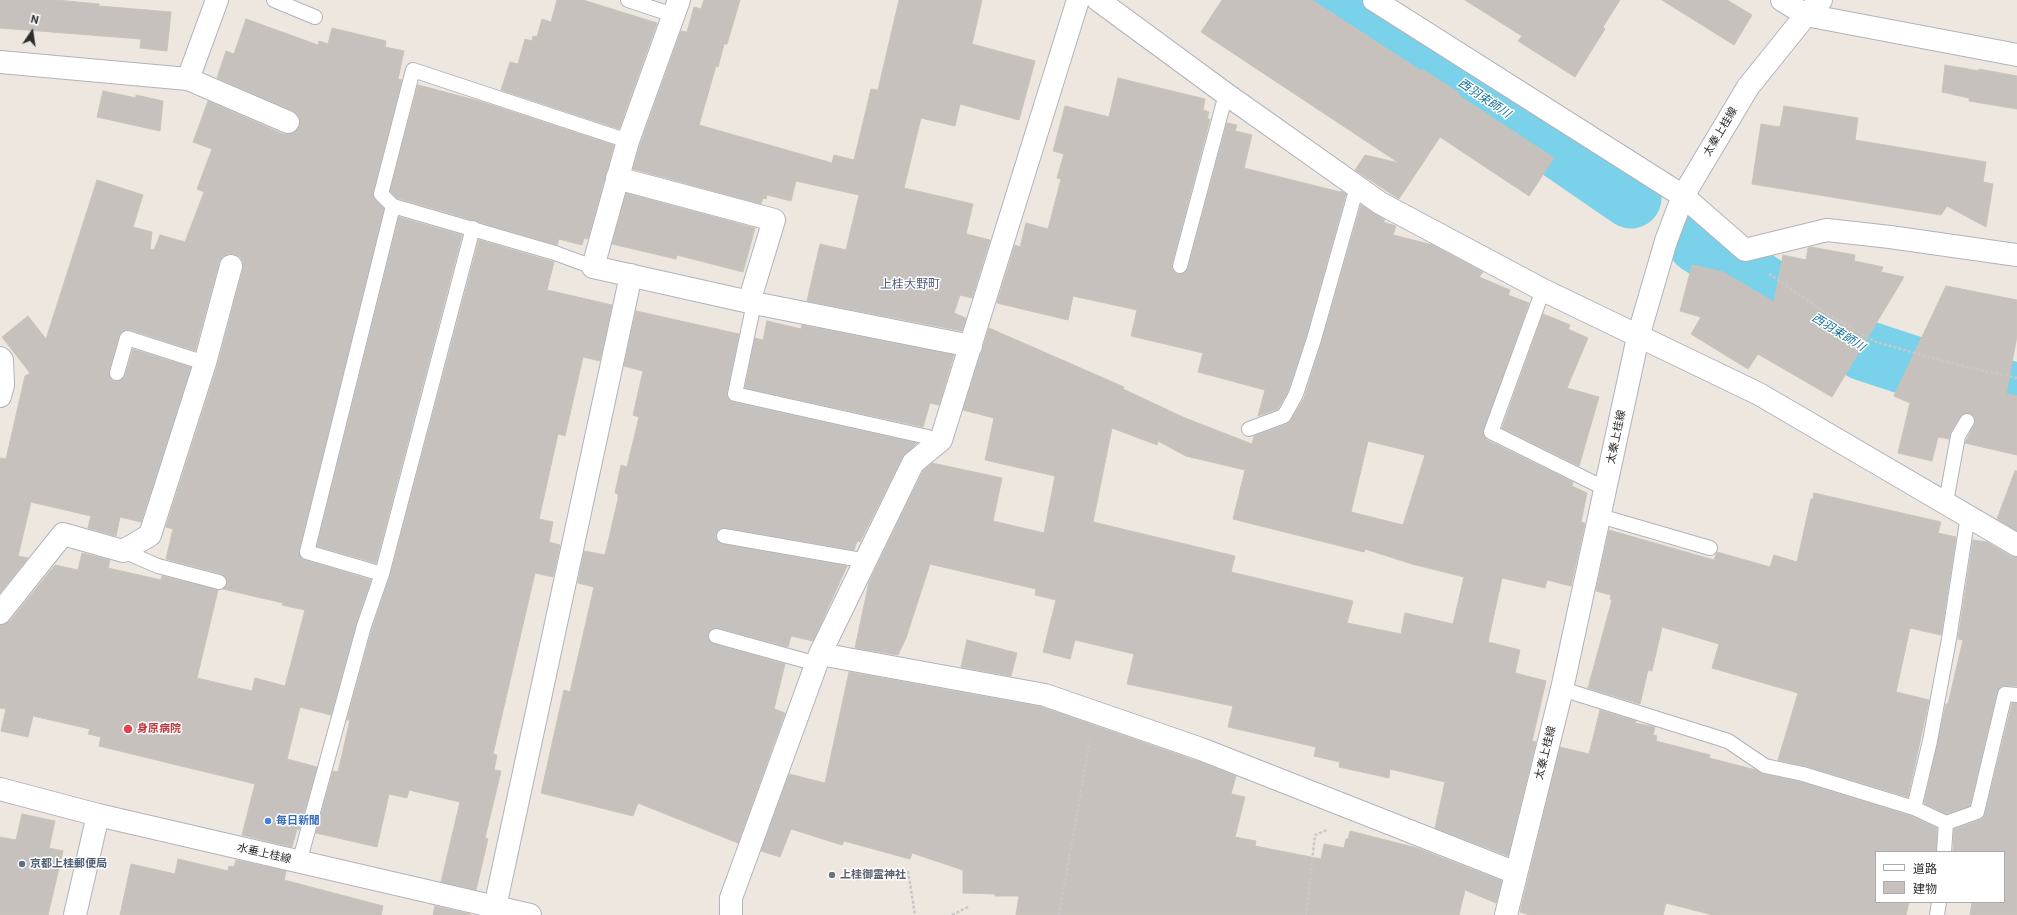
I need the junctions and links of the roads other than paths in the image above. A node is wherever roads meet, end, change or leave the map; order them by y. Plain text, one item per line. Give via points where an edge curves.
1 (217, 0) edge
2 (274, 0) edge
3 (628, 0) edge
4 (1078, 0) edge
5 (1098, 0) edge
6 (1374, 0) edge
7 (1782, 0) edge
8 (1821, 0) edge
9 (676, 8) edge
10 (1806, 15) junction
11 (315, 17) dead end
12 (2017, 55) edge
13 (0, 62) edge
14 (188, 79) junction
15 (1226, 94) junction
16 (288, 122) dead end
17 (628, 141) junction
18 (617, 178) junction
19 (1357, 187) junction
20 (1683, 196) junction
21 (393, 206) junction
22 (473, 228) junction
23 (2017, 255) edge
24 (231, 266) dead end
25 (1180, 266) dead end
26 (593, 267) junction
27 (631, 276) junction
28 (1543, 290) junction
29 (752, 303) junction
30 (1638, 337) junction
31 (971, 346) junction
32 (0, 358) edge
33 (205, 363) junction
34 (117, 373) dead end
35 (0, 396) edge
36 (1967, 421) dead end
37 (1249, 429) dead end
38 (941, 440) junction
39 (1606, 489) junction
40 (1946, 502) junction
41 (1968, 515) junction
42 (1600, 516) junction
43 (724, 536) dead end
44 (2017, 545) edge
45 (1710, 548) dead end
46 (123, 551) junction
47 (867, 561) junction
48 (382, 574) junction
49 (220, 582) dead end
50 (0, 613) edge
51 (716, 636) dead end
52 (818, 659) junction
53 (1562, 689) junction
54 (2017, 695) edge
55 (0, 790) edge
56 (1914, 808) junction
57 (98, 815) junction
58 (1946, 823) junction
59 (1944, 851) edge
60 (299, 863) junction
61 (1516, 873) junction
62 (1939, 903) edge
63 (496, 911) edge
64 (75, 915) edge
65 (530, 915) edge
66 (731, 915) edge
67 (1506, 915) edge
68 (1937, 915) edge

1 - 14 street
2 - 11 lane
3 - 9 lane
4 - 31 street
5 - 15 street
6 - 20 street
7 - 10 street
8 - 10 street, 太秦上桂線
9 - 17 street
10 - 12 street
10 - 20 street, 太秦上桂線 via 1748,87
13 - 14 street
14 - 16 street
15 - 19 street
15 - 25 lane
17 - 18 street
17 - 21 lane via 413,70 381,194
18 - 26 street
18 - 29 street via 774,220
19 - 28 street via 1380,203
19 - 37 lane via 1296,394 1284,416
20 - 23 street via 1745,250 1827,230 1890,236
20 - 30 street, 太秦上桂線 via 1666,241
21 - 22 lane
21 - 48 lane via 307,552
22 - 26 lane
22 - 48 lane
24 - 33 street
26 - 27 street
27 - 29 street
27 - 63 street
28 - 30 street
28 - 39 lane via 1491,432
29 - 31 street
29 - 38 lane via 735,394
30 - 39 street, 太秦上桂線
30 - 40 street via 1759,394
31 - 38 street
32 - 35 street via 3,386
33 - 34 lane via 127,338
33 - 46 street via 150,535
36 - 40 lane via 1958,436
38 - 47 street via 913,463
39 - 42 street, 太秦上桂線
40 - 41 street
41 - 44 street
41 - 56 lane via 1949,638 1930,741
42 - 45 lane
42 - 53 street, 太秦上桂線
43 - 47 lane
46 - 49 lane via 158,566
46 - 50 street via 63,534
47 - 52 street
48 - 60 lane via 364,626
51 - 52 lane
52 - 61 street via 1045,695 1201,750
52 - 66 street via 731,898
53 - 56 lane via 1728,741 1765,766 1803,774
53 - 61 street, 太秦上桂線
54 - 58 lane via 2005,694 1977,812
55 - 57 street, 水垂上桂線
56 - 58 lane
57 - 60 street, 水垂上桂線
57 - 64 street
58 - 59 lane
60 - 63 street, 水垂上桂線
61 - 67 street, 太秦上桂線
62 - 68 lane
63 - 65 street, 水垂上桂線

